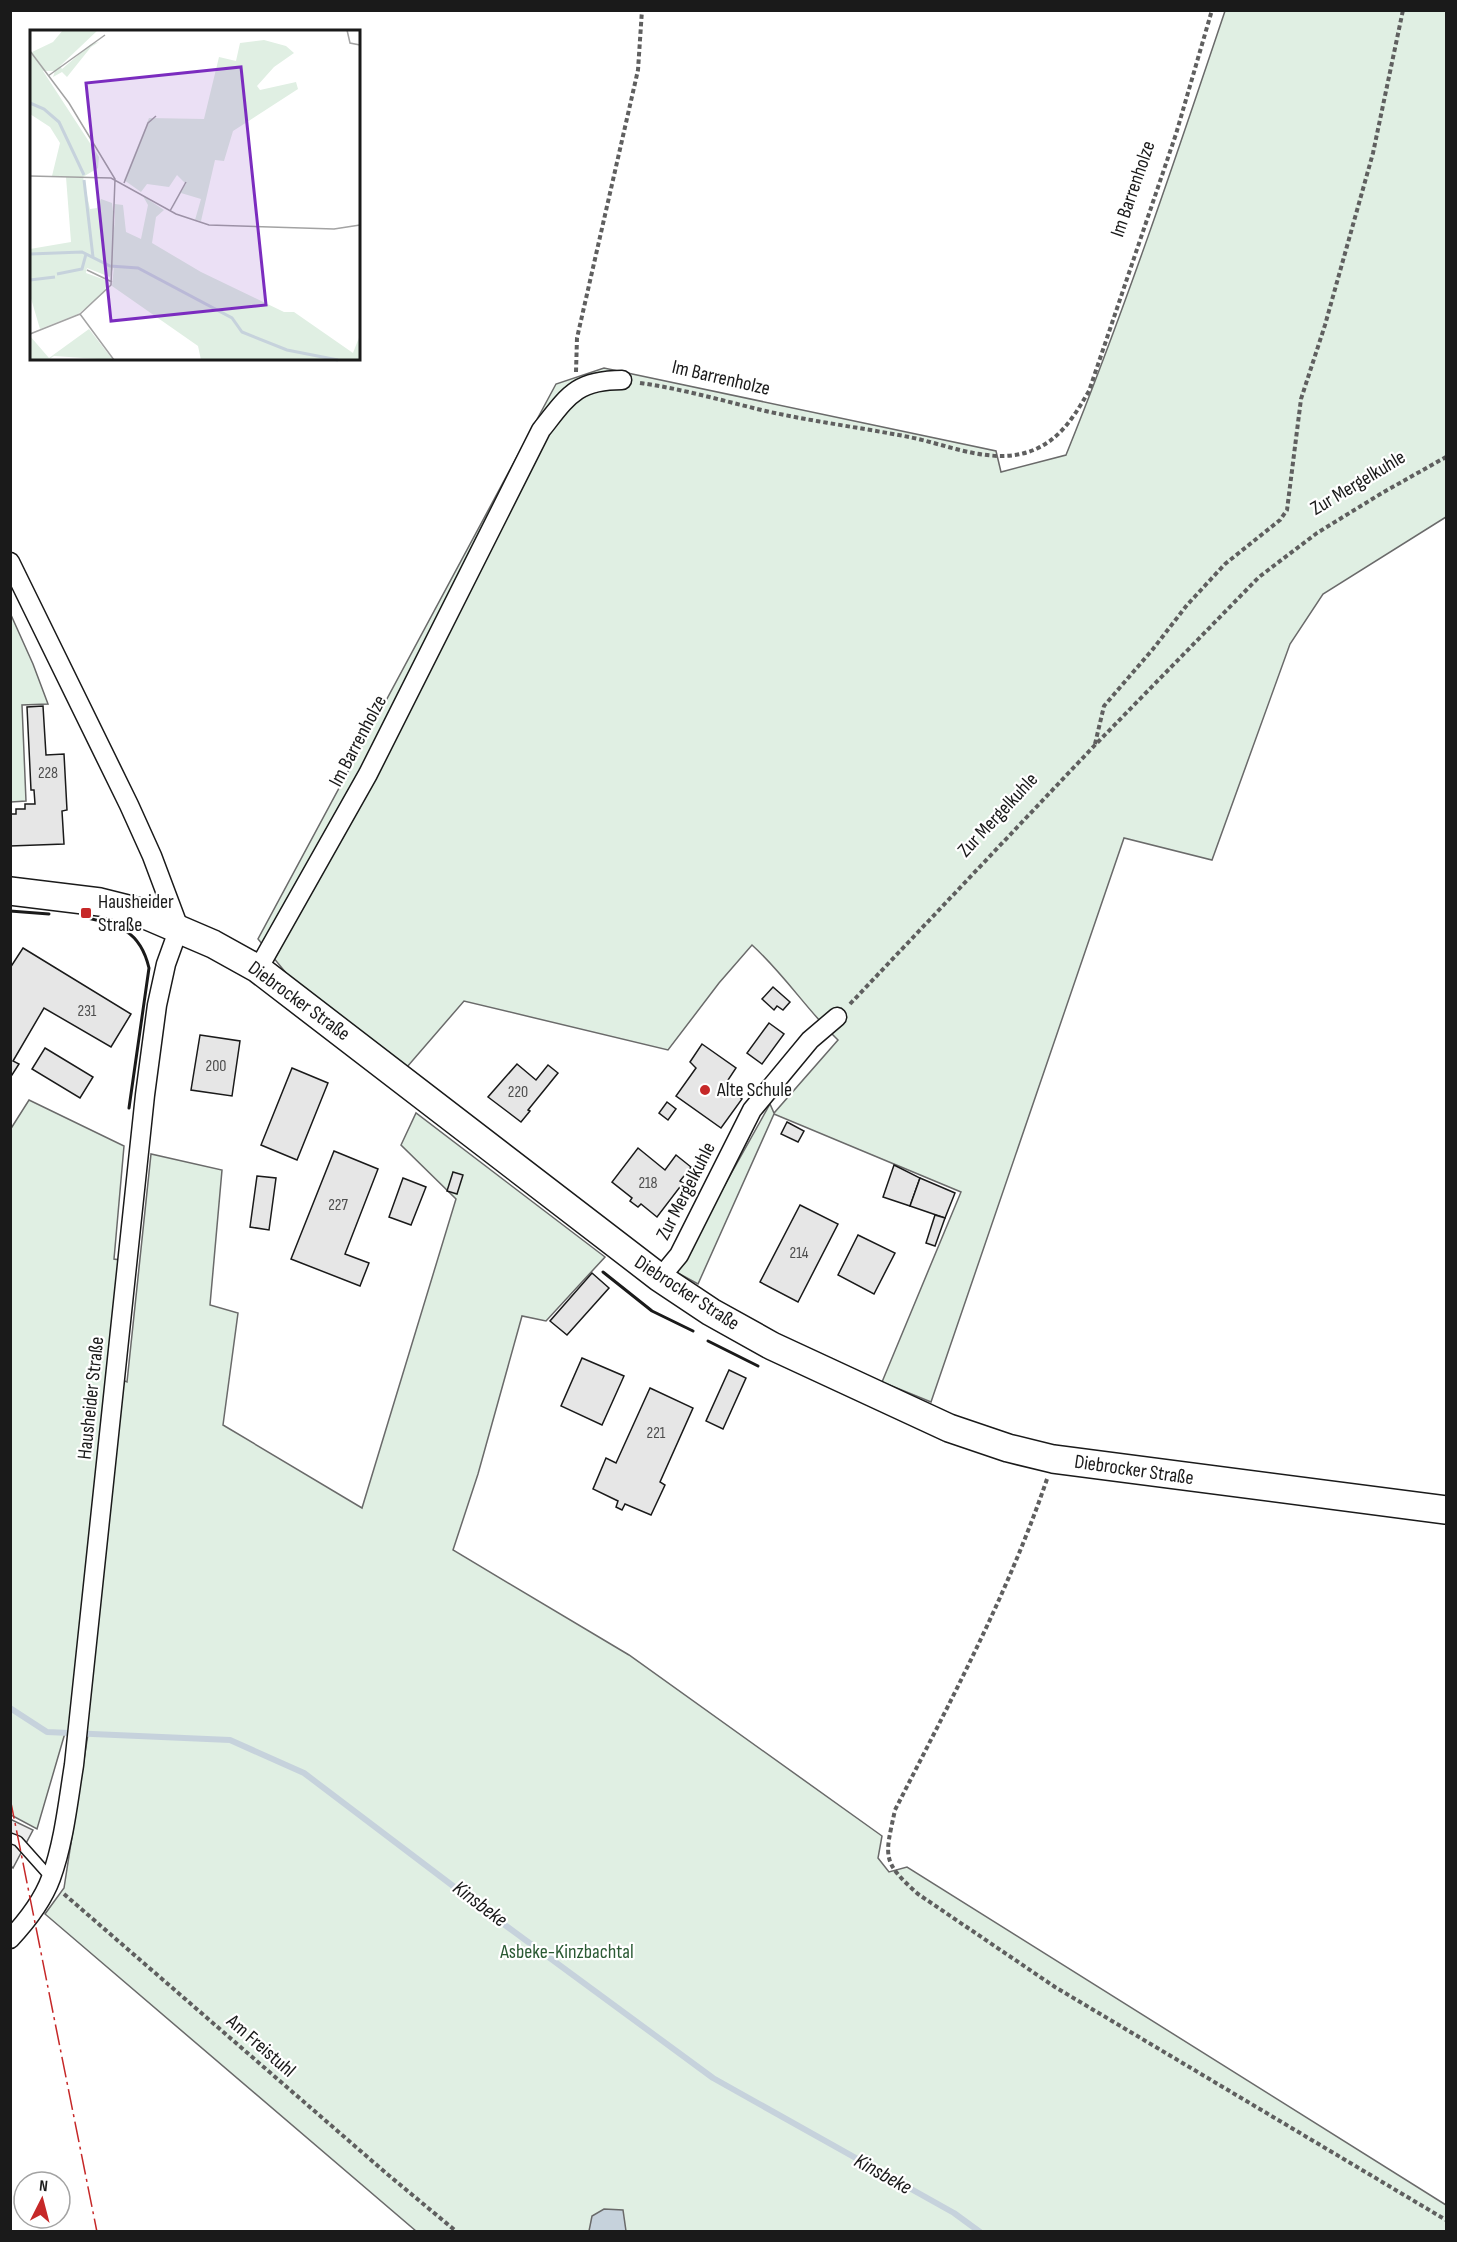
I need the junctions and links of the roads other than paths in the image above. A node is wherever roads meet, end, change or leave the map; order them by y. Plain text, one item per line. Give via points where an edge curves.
1 (622, 380) road end
2 (10, 562) edge
3 (10, 891) edge
4 (179, 928) junction
5 (258, 969) junction
6 (837, 1017) road end
7 (660, 1278) junction
8 (1446, 1510) edge
9 (10, 1838) edge
10 (51, 1878) junction
11 (10, 1940) edge

1 - 5 street, Im Barrenholze via 603,380 569,395 541,430 368,774
2 - 4 street via 129,805
3 - 4 main road, Diebrocker Straße via 100,902
4 - 5 main road, Diebrocker Straße
4 - 10 street, Hausheider Straße via 157,1005 74,1765
5 - 7 main road, Diebrocker Straße
6 - 7 street, Zur Mergelkuhle via 810,1040 752,1110 679,1255
7 - 8 main road, Diebrocker Straße via 772,1346 949,1428 1008,1448 1053,1459
9 - 10 lane via 18,1841
10 - 11 street, Hausheider Straße via 38,1904

